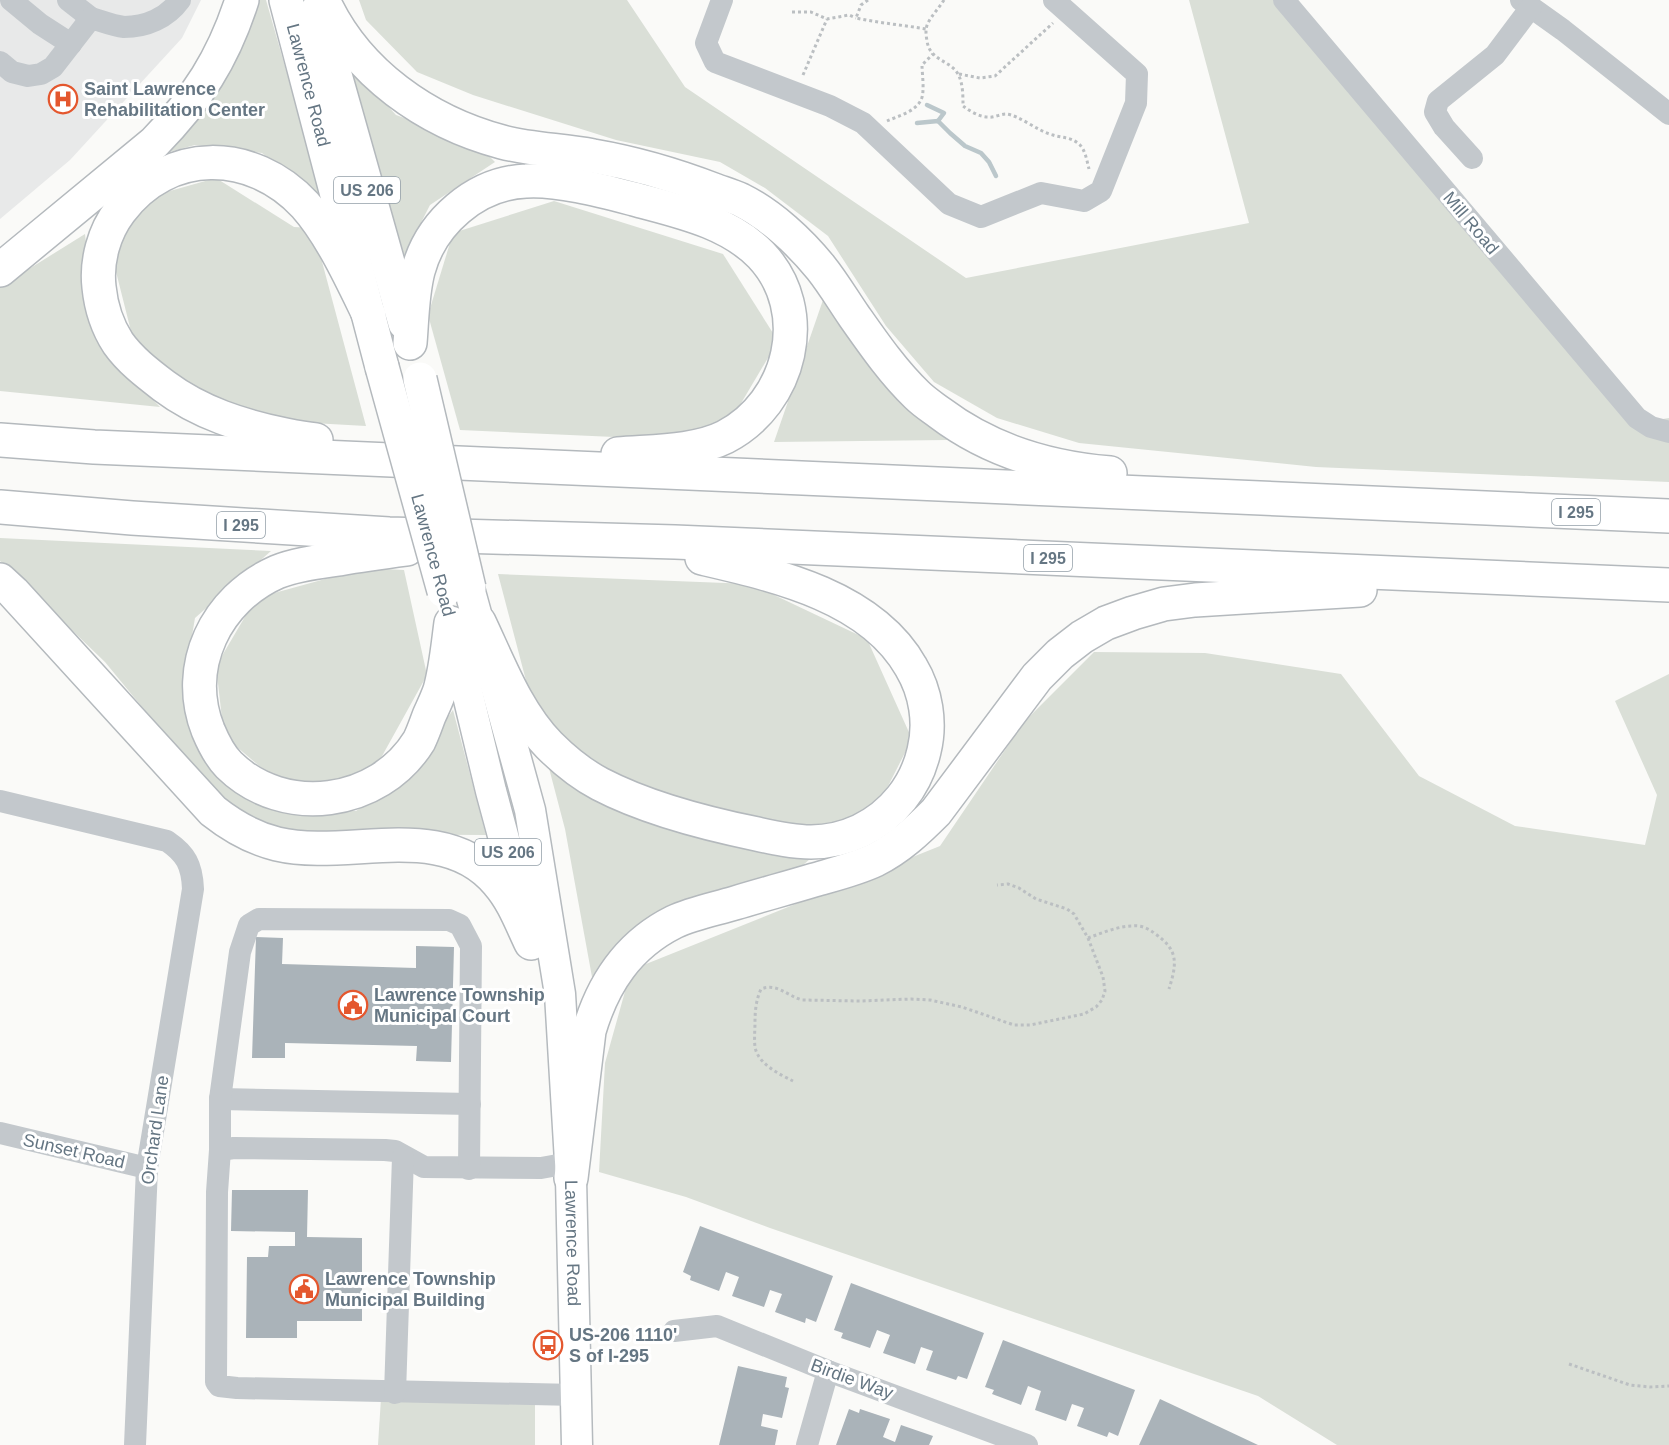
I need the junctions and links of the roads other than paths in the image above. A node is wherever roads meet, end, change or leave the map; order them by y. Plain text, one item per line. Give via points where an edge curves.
1 (11, 0) edge
2 (68, 0) edge
3 (180, 0) edge
4 (242, 0) edge
5 (286, 0) edge
6 (314, 0) edge
7 (323, 0) edge
8 (722, 0) edge
9 (1284, 0) edge
10 (1526, 4) edge
11 (1054, 11) edge
12 (91, 18) junction
13 (71, 44) junction
14 (0, 62) edge
15 (1669, 114) edge
16 (1472, 158) dead end
17 (0, 270) edge
18 (369, 315) junction
19 (411, 343) junction
20 (1669, 432) edge
21 (0, 440) edge
22 (420, 462) junction
23 (496, 466) junction
24 (0, 507) edge
25 (1482, 508) junction
26 (1669, 516) edge
27 (481, 536) junction
28 (548, 539) junction
29 (1547, 579) junction
30 (0, 580) edge
31 (1597, 581) junction
32 (1669, 585) edge
33 (457, 589) junction
34 (1669, 593) edge
35 (465, 622) junction
36 (0, 801) edge
37 (531, 943) junction
38 (220, 1099) junction
39 (470, 1104) junction
40 (567, 1114) junction
41 (0, 1134) edge
42 (220, 1150) junction
43 (403, 1157) junction
44 (147, 1168) junction
45 (469, 1169) junction
46 (570, 1171) junction
47 (674, 1331) dead end
48 (828, 1371) junction
49 (395, 1392) junction
50 (576, 1395) junction
51 (135, 1445) edge
52 (577, 1445) edge
53 (807, 1445) edge
54 (1028, 1445) edge

1 - 13 street
2 - 12 street
3 - 12 street via 154,22 124,27
4 - 17 highway via 220,56 177,119 154,143
5 - 18 highway, Lawrence Road / US 206
6 - 19 highway, Lawrence Road / US 206
7 - 25 highway via 364,61 406,98 443,121 506,143 593,155 651,169 741,200 767,217 821,269 873,342 919,397 983,440 1029,458 1088,471
8 - 11 street via 706,43 715,62 830,106 863,123 949,204 981,217 1041,193 1084,201 1101,191 1136,103 1137,74
9 - 20 street, Mill Road via 1637,418
10 - 15 street
10 - 16 street via 1495,55 1438,101 1435,112 1444,128
12 - 13 street
13 - 14 street via 41,74 12,72
18 - 22 highway via 305,205 263,173 231,163 187,165 147,183 115,217 100,257 100,301 116,340 134,361 174,393 229,420 260,430 364,445
18 - 33 highway, Lawrence Road / US 206, bridge via 382,367
19 - 23 highway via 418,270 437,230 467,201 506,184 560,184 663,207 730,231 763,257 784,294 789,313 788,356 772,395 744,426 704,445
19 - 33 highway, Lawrence Road / US 206, bridge
21 - 22 highway, I 295
22 - 23 highway, I 295
23 - 25 highway, I 295
24 - 27 highway, I 295 via 389,534
25 - 26 highway, I 295
27 - 28 highway, I 295
27 - 35 highway via 298,565 247,590 224,613 213,631 200,673 204,719 214,743 240,774 283,795 320,800 369,786 390,773 420,740
28 - 29 highway, I 295
28 - 35 highway via 698,558 753,570 799,585 856,611 893,641 907,660 924,698 925,746 910,786 895,806 872,825 844,837 814,842 731,828 619,793 572,765 542,737
29 - 31 highway, I 295
29 - 46 highway via 1195,600 1133,613 1082,637 1037,677 936,812 896,847 852,870 674,922 634,950 606,986 591,1023
30 - 37 highway via 213,811 233,826 256,838 303,848 444,848 480,866 498,882
31 - 32 highway, I 295
31 - 34 highway
33 - 35 main road, Lawrence Road / US 206
35 - 37 main road, Lawrence Road / US 206 via 491,791
35 - 40 main road, Lawrence Road / US 206 via 530,810 560,994
36 - 44 street, Orchard Lane via 167,841 188,861 193,889
37 - 40 main road, Lawrence Road / US 206
38 - 39 street
38 - 39 street via 240,952 249,925 259,919 449,920 460,925 471,946
38 - 42 street
39 - 45 street
40 - 46 main road, Lawrence Road / US 206
41 - 44 street, Sunset Road
42 - 43 street via 385,1150
42 - 49 street via 216,1382 219,1386 237,1388
43 - 45 street via 424,1167
43 - 49 street
44 - 51 street, Orchard Lane
45 - 46 street
46 - 50 main road, Lawrence Road / US 206
47 - 48 street, Birdie Way via 717,1326
48 - 53 street
48 - 54 street, Birdie Way
49 - 50 street
50 - 52 main road, Lawrence Road / US 206

